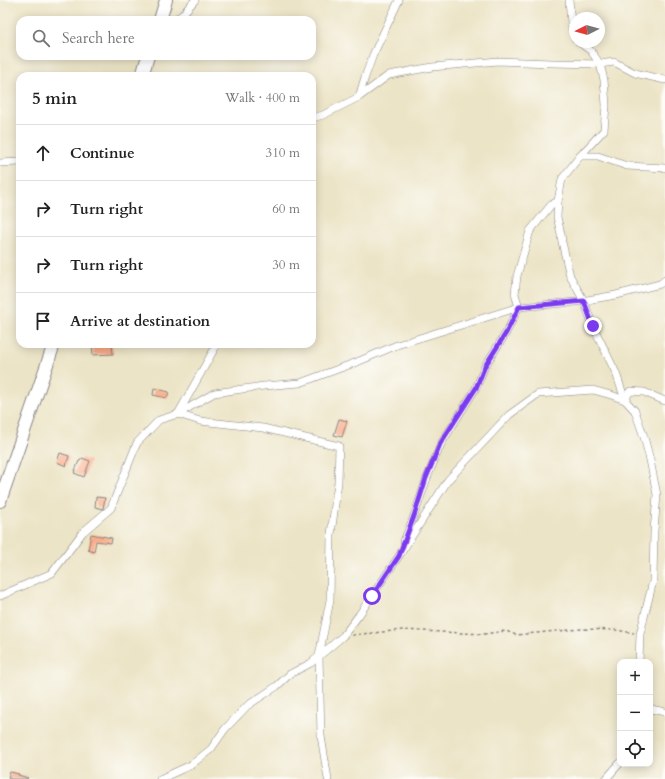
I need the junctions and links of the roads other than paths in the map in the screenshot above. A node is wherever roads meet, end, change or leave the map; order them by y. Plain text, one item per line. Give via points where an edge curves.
1 (166, 0) edge
2 (194, 0) edge
3 (399, 0) edge
4 (569, 0) edge
5 (570, 12) edge
6 (161, 16) edge
7 (181, 16) edge
8 (587, 48) edge
9 (147, 60) edge
10 (600, 64) junction
11 (143, 72) edge
12 (665, 80) edge
13 (359, 97) junction
14 (316, 117) edge
15 (580, 156) junction
16 (16, 162) edge
17 (0, 163) edge
18 (665, 168) edge
19 (558, 201) junction
20 (665, 280) edge
21 (584, 301) junction
22 (519, 307) junction
23 (53, 348) edge
24 (215, 348) edge
25 (625, 400) junction
26 (665, 400) edge
27 (178, 414) junction
28 (0, 501) edge
29 (399, 556) junction
30 (0, 596) edge
31 (319, 656) junction
32 (639, 659) edge
33 (653, 709) edge
34 (665, 712) edge
35 (617, 766) edge
36 (160, 779) edge
37 (328, 779) edge
38 (606, 779) edge

1 - 6 main road
2 - 7 street
3 - 13 street via 374,55
4 - 5 street
8 - 10 street
9 - 11 main road
10 - 12 street via 614,62 635,73
10 - 13 street via 498,62 432,67 389,75
10 - 15 street via 606,105 604,130
13 - 14 street
15 - 18 street via 598,156 627,166
15 - 19 street via 562,179
16 - 17 street
19 - 21 street via 557,218 570,276
19 - 22 street via 551,205 530,231 517,276 515,294
20 - 21 street via 660,284
21 - 22 street
21 - 25 street via 616,373
22 - 27 street via 397,345 300,383 214,393
22 - 29 street via 485,366 476,388 440,444
23 - 28 main road
24 - 27 street
25 - 26 street via 630,391 644,392
25 - 29 street via 593,390 538,394 509,415 448,480
25 - 32 street via 634,411 644,437 657,495 653,581 640,634
27 - 30 street via 160,420 137,444 112,508 83,532 52,573
27 - 31 street via 200,421 263,428 340,446 331,534 330,600
29 - 31 street via 343,636
31 - 36 street via 247,706 210,749 191,765
31 - 37 street via 321,736
33 - 34 street
35 - 38 street

